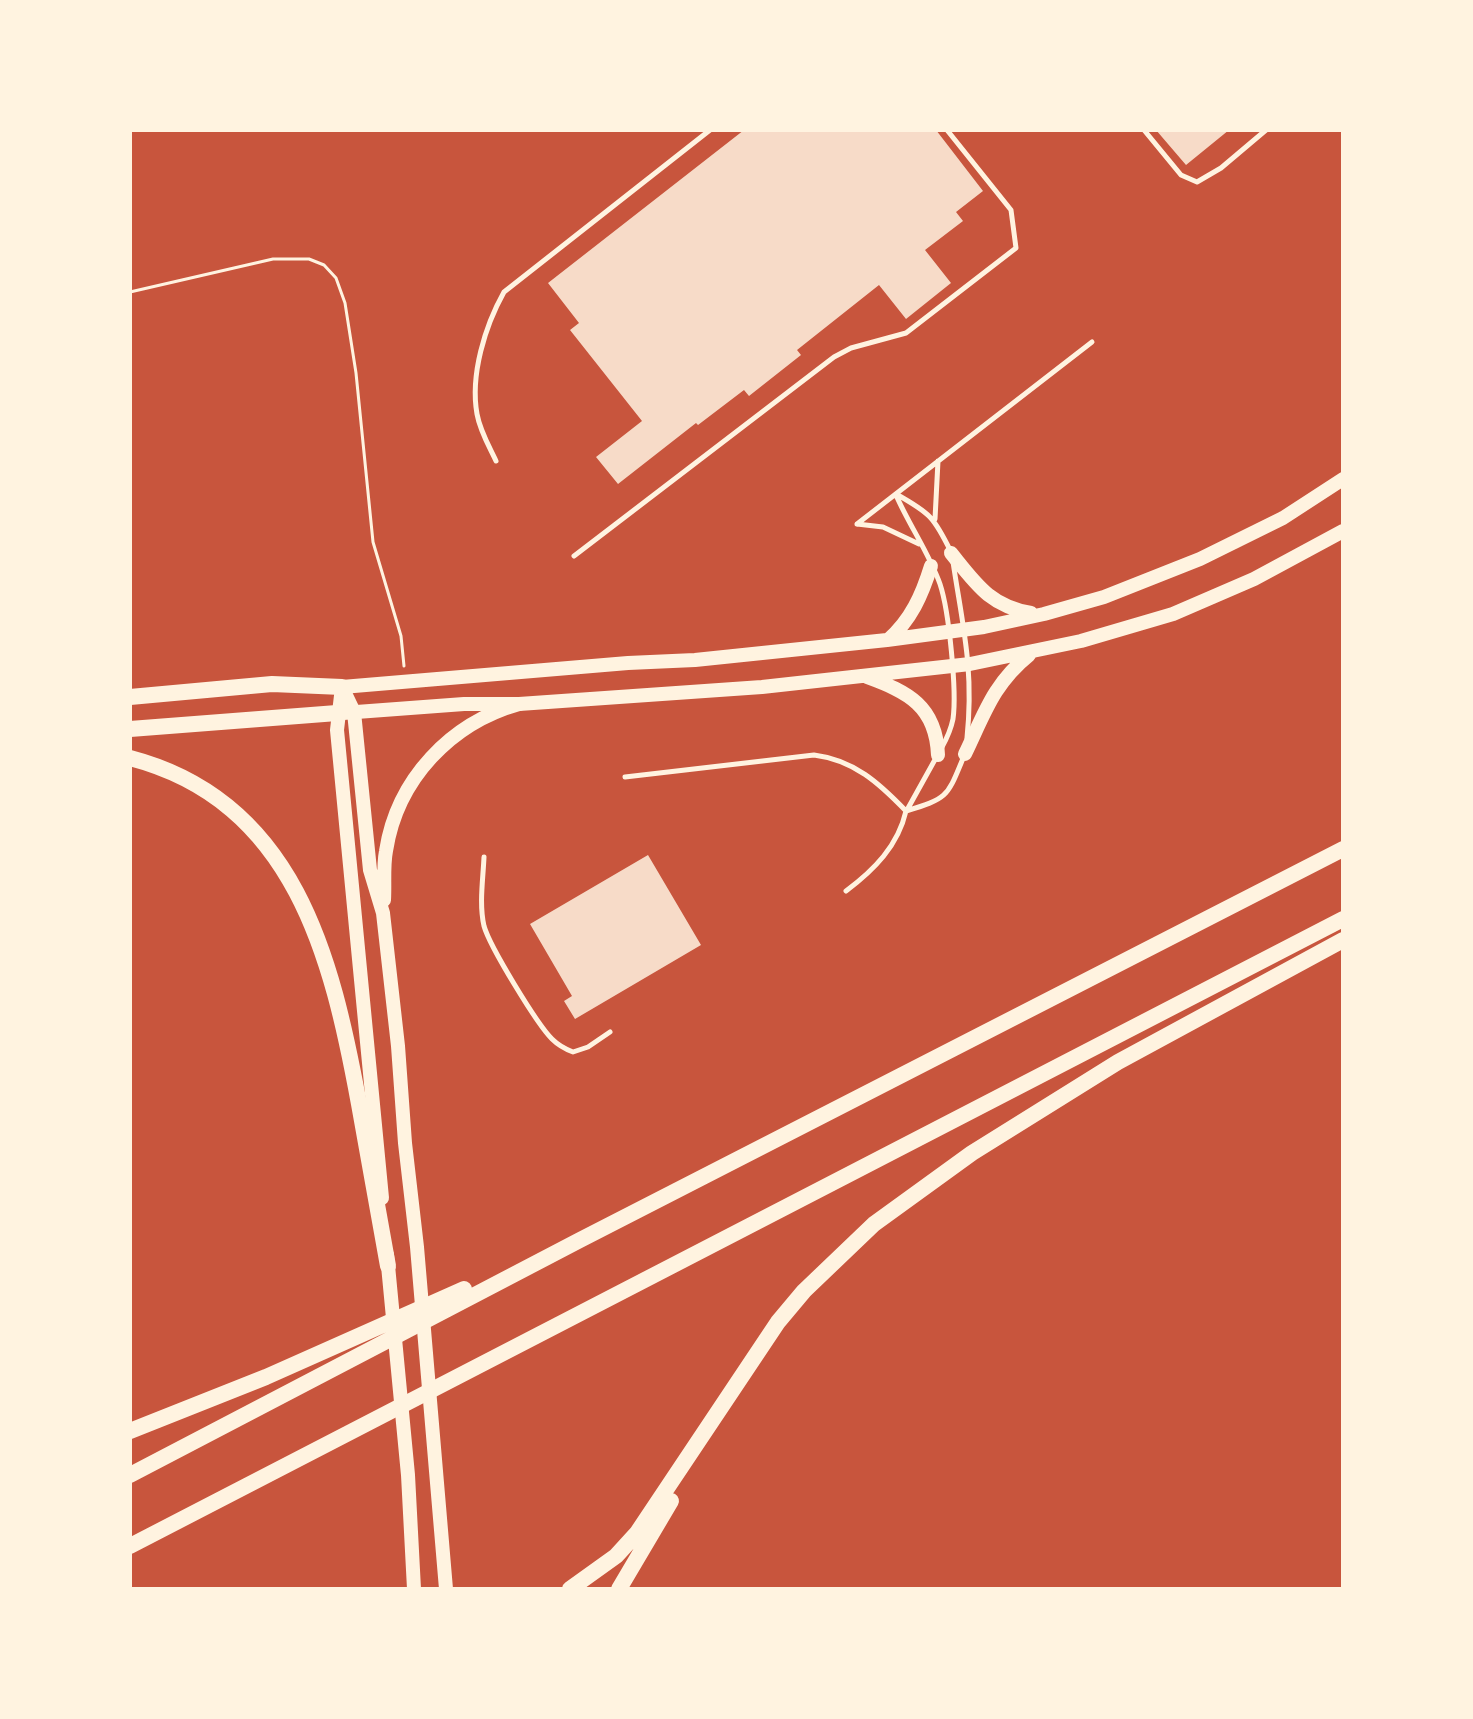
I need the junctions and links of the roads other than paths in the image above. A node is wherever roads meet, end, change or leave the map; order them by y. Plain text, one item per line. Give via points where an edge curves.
1 (710, 130) edge
2 (947, 130) edge
3 (1144, 130) edge
4 (1266, 130) edge
5 (1092, 342) dead end
6 (496, 461) dead end
7 (938, 461) junction
8 (1343, 479) edge
9 (896, 494) junction
10 (935, 520) junction
11 (1343, 531) edge
12 (920, 544) junction
13 (951, 553) junction
14 (574, 556) dead end
15 (931, 566) junction
16 (1044, 614) junction
17 (966, 630) junction
18 (949, 632) junction
19 (887, 640) junction
20 (1033, 652) junction
21 (970, 664) junction
22 (951, 666) junction
23 (863, 675) junction
24 (342, 687) junction
25 (130, 697) edge
26 (519, 704) junction
27 (345, 713) junction
28 (130, 729) edge
29 (965, 754) junction
30 (938, 755) junction
31 (130, 758) edge
32 (625, 777) dead end
33 (906, 811) junction
34 (1343, 849) edge
35 (484, 857) dead end
36 (846, 891) dead end
37 (383, 913) junction
38 (1343, 919) edge
39 (1343, 940) edge
40 (610, 1032) dead end
41 (580, 1240) junction
42 (388, 1266) junction
43 (732, 1390) junction
44 (130, 1431) edge
45 (130, 1475) edge
46 (130, 1546) edge
47 (414, 1589) edge
48 (446, 1589) edge
49 (570, 1589) edge
50 (619, 1589) edge

1 - 6 lane via 504,292 491,315 475,394
2 - 14 lane via 1011,210 1016,248 906,333 834,357
3 - 4 lane via 1181,175 1197,182
5 - 7 lane
7 - 9 lane
7 - 10 lane
8 - 16 main road via 1283,518 1200,559
9 - 10 lane
9 - 12 lane
9 - 12 lane via 857,524 883,527
10 - 13 lane
11 - 20 main road via 1254,579 1173,614
12 - 15 lane
13 - 16 main road via 988,596 1013,610
13 - 17 lane
15 - 18 lane via 940,583
15 - 19 main road via 910,616
16 - 17 main road
17 - 18 main road
17 - 21 lane
18 - 19 main road
18 - 22 lane
19 - 24 main road
20 - 21 main road
20 - 29 main road via 999,683
21 - 22 main road
21 - 29 lane
22 - 23 main road
22 - 30 lane via 953,720
23 - 26 main road
23 - 30 main road via 898,688 924,710 937,737
24 - 25 highway via 272,684
24 - 27 main road
26 - 27 main road
26 - 37 main road via 451,737 413,781 385,853
27 - 28 highway
27 - 37 main road via 370,870
27 - 42 main road
29 - 33 lane via 941,800
30 - 33 lane
31 - 42 highway via 174,773 228,806 272,850 305,905 343,1019
32 - 33 lane via 824,756 852,764
33 - 36 lane via 890,850
34 - 41 highway
35 - 40 lane via 485,928 550,1037 573,1052
37 - 48 main road
38 - 46 highway
39 - 43 highway via 1118,1062 914,1193 804,1291
41 - 44 highway
41 - 45 highway
42 - 47 main road
43 - 49 highway via 637,1533 616,1556
43 - 50 highway

